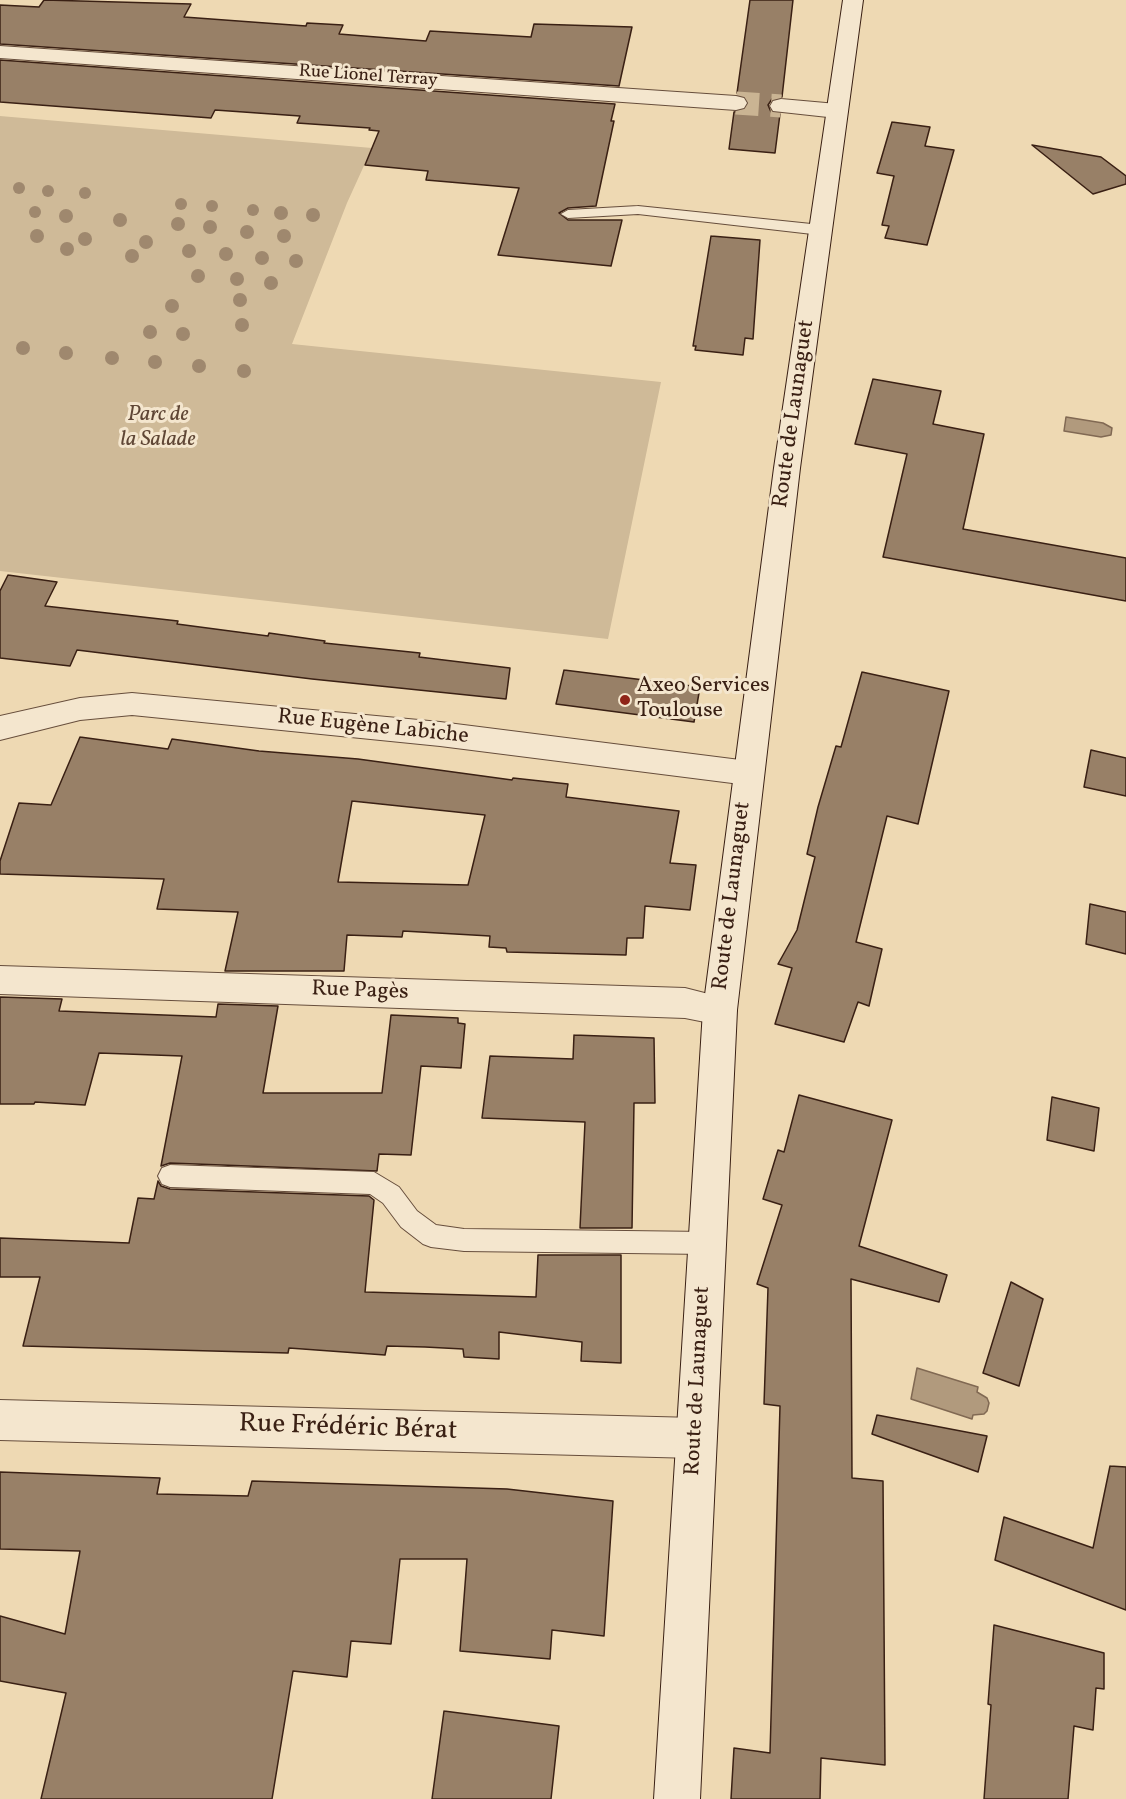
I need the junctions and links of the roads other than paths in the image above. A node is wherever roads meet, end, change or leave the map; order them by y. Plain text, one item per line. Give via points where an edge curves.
1 (853, 0) edge
2 (0, 52) edge
3 (736, 103) tunnel mouth
4 (781, 106) tunnel mouth
5 (837, 111) junction
6 (568, 214) dead end
7 (821, 230) junction
8 (0, 728) edge
9 (748, 773) junction
10 (0, 980) edge
11 (720, 1010) junction
12 (170, 1176) dead end
13 (707, 1243) junction
14 (0, 1420) edge
15 (695, 1438) junction
16 (677, 1799) edge

1 - 5 street, Route de Launaguet
2 - 3 street, Rue Lionel Terray
4 - 5 street
5 - 7 street, Route de Launaguet
6 - 7 lane via 638,210
7 - 9 street, Route de Launaguet
8 - 9 street, Rue Eugène Labiche via 80,709 132,704 440,734
9 - 11 street, Route de Launaguet
10 - 11 street, Rue Pagès via 686,1003
11 - 13 street, Route de Launaguet
12 - 13 lane via 374,1182 431,1236 464,1240
13 - 15 street, Route de Launaguet
14 - 15 street, Rue Frédéric Bérat
15 - 16 street, Route de Launaguet

